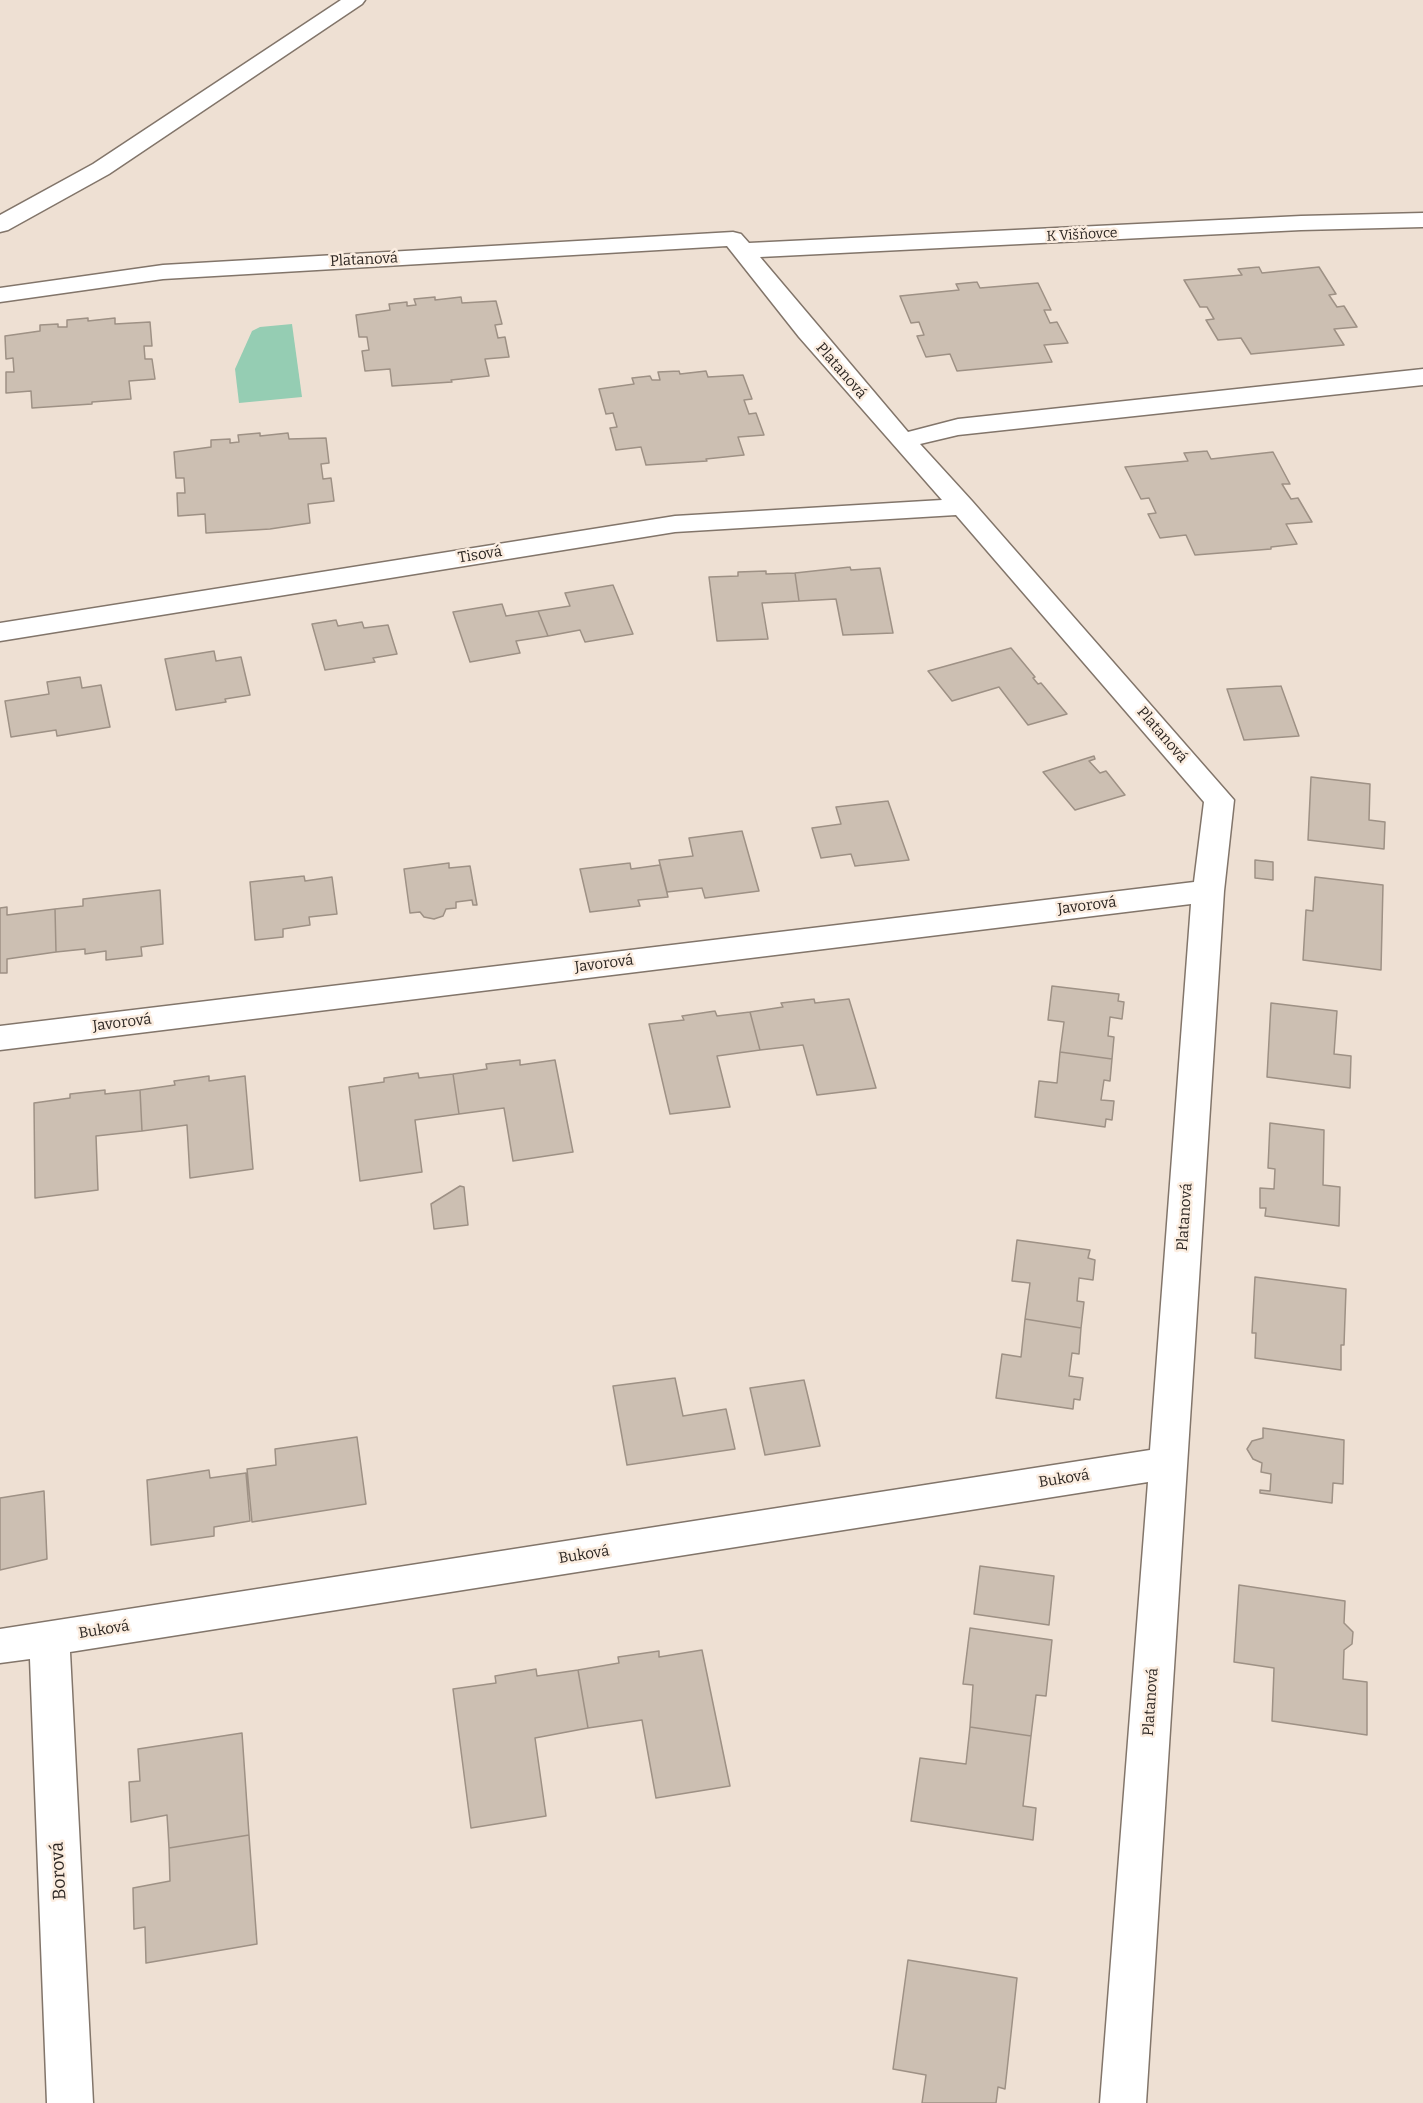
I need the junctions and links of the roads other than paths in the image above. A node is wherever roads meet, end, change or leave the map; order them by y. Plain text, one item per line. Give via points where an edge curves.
1 (355, 0) edge
2 (1423, 220) edge
3 (0, 225) edge
4 (741, 251) junction
5 (0, 295) edge
6 (1423, 377) edge
7 (902, 441) junction
8 (963, 507) junction
9 (0, 633) edge
10 (1208, 891) junction
11 (0, 1038) edge
12 (1168, 1463) junction
13 (49, 1638) junction
14 (0, 1646) edge
15 (70, 2103) edge
16 (1123, 2103) edge

1 - 3 street via 101,169
2 - 4 street, K Višňovce
4 - 5 street, Platanová via 733,239 163,272
4 - 7 street, Platanová
6 - 7 street via 958,428
7 - 8 street, Platanová
8 - 9 street, Tisová via 675,524
8 - 10 street, Platanová via 1219,800
10 - 11 street, Javorová
10 - 12 street, Platanová
12 - 13 street, Buková
12 - 16 street, Platanová
13 - 14 street, Buková
13 - 15 street, Borová

